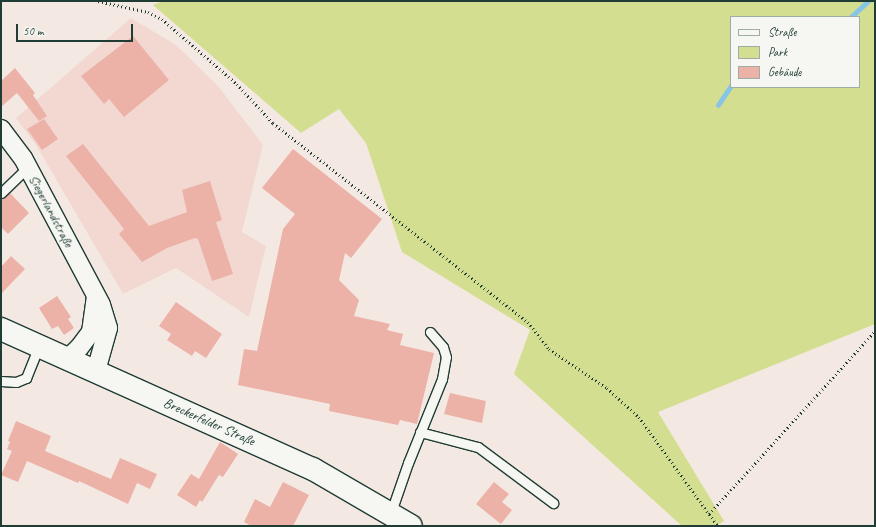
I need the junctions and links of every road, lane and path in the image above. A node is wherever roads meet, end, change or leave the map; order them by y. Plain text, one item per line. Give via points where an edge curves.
1 (98, 1) edge
2 (1, 129) edge
3 (28, 167) junction
4 (1, 193) edge
5 (96, 296) junction
6 (1, 329) edge
7 (875, 331) edge
8 (430, 332) dead end
9 (40, 346) junction
10 (67, 359) junction
11 (96, 371) junction
12 (1, 381) edge
13 (420, 432) junction
14 (554, 503) dead end
15 (391, 512) junction
16 (709, 514) junction
17 (411, 526) edge
18 (718, 526) edge

1 - 16 path via 148,12 162,19 237,84 273,123 528,322 549,349 607,388 639,417
2 - 3 street, Siegerlandstraße
3 - 4 lane
3 - 5 street, Siegerlandstraße
5 - 10 street via 91,332
5 - 11 street, Siegerlandstraße via 108,328
6 - 9 main road, Breckerfelder Straße
7 - 16 path
8 - 13 lane via 443,347 446,357 442,379
9 - 10 main road, Breckerfelder Straße
9 - 12 lane via 26,378 16,382
10 - 11 main road, Breckerfelder Straße
11 - 15 main road, Breckerfelder Straße via 313,469
13 - 14 lane via 478,447
13 - 15 lane
15 - 17 main road, Breckerfelder Straße
16 - 18 path

